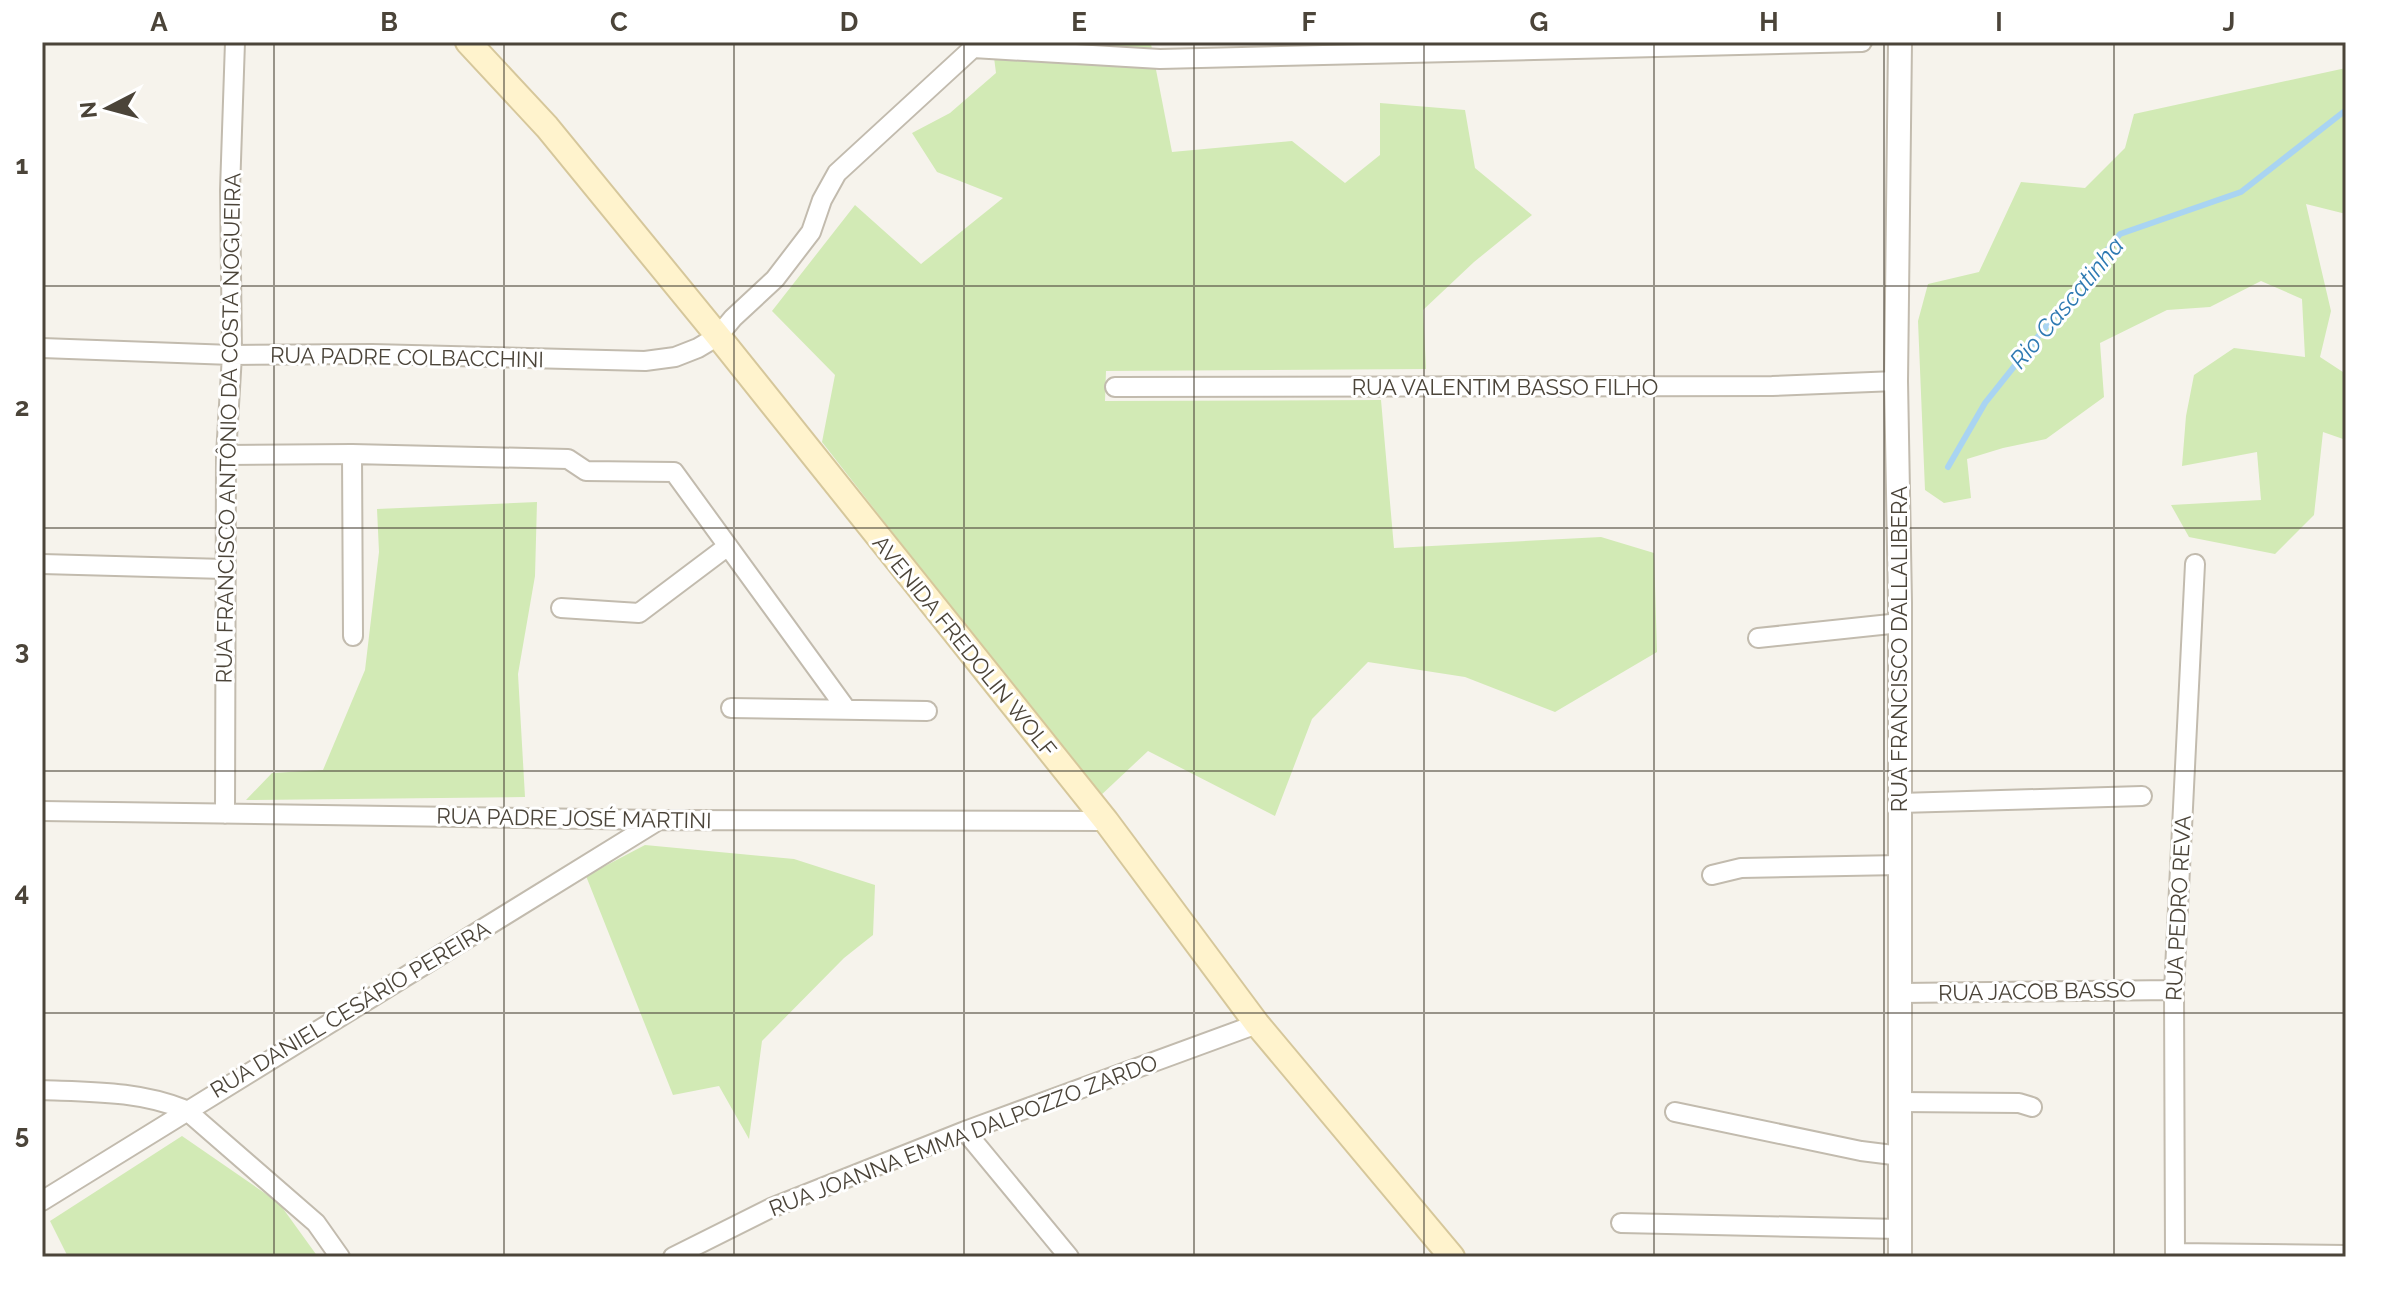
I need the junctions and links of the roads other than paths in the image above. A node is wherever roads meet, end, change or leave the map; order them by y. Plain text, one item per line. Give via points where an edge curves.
1 (235, 42) edge
2 (468, 42) edge
3 (1862, 42) edge
4 (1900, 42) edge
5 (970, 45) edge
6 (718, 336) junction
7 (42, 348) edge
8 (232, 355) junction
9 (1896, 381) junction
10 (1115, 387) dead end
11 (352, 454) junction
12 (226, 455) junction
13 (728, 546) junction
14 (42, 564) edge
15 (2195, 564) dead end
16 (225, 569) junction
17 (561, 608) dead end
18 (1900, 623) junction
19 (353, 636) dead end
20 (1758, 638) dead end
21 (731, 708) dead end
22 (847, 710) junction
23 (927, 711) dead end
24 (2142, 796) dead end
25 (1900, 803) junction
26 (42, 811) edge
27 (225, 814) junction
28 (660, 820) junction
29 (1106, 821) junction
30 (1900, 865) junction
31 (1712, 875) dead end
32 (2174, 990) junction
33 (1901, 993) junction
34 (1257, 1024) junction
35 (42, 1090) edge
36 (1901, 1102) junction
37 (2032, 1107) dead end
38 (186, 1110) junction
39 (1675, 1112) dead end
40 (965, 1131) junction
41 (1901, 1156) junction
42 (42, 1201) edge
43 (1621, 1223) dead end
44 (1900, 1229) junction
45 (2221, 1255) edge
46 (2346, 1255) edge
47 (340, 1257) edge
48 (673, 1257) edge
49 (1069, 1257) edge
50 (1452, 1257) edge
51 (1900, 1257) edge

1 - 8 street, RUA FRANCISCO ANTÔNIO DA COSTA NOGUEIRA
2 - 6 main road, AVENIDA FREDOLIN WOLF via 547,127
3 - 5 street via 1160,59
4 - 9 street, RUA FRANCISCO DALLALIBERA
5 - 6 street via 837,173 811,232 775,279
6 - 8 street, RUA PADRE COLBACCHINI via 675,357 645,361
6 - 29 main road, AVENIDA FREDOLIN WOLF
7 - 8 street, RUA PADRE COLBACCHINI
8 - 12 street, RUA FRANCISCO ANTÔNIO DA COSTA NOGUEIRA
9 - 10 street, RUA VALENTIM BASSO FILHO via 1772,386
9 - 18 street, RUA FRANCISCO DALLALIBERA
11 - 12 street
11 - 13 street via 568,459 586,471 674,472
11 - 19 street
12 - 16 street, RUA FRANCISCO ANTÔNIO DA COSTA NOGUEIRA
13 - 17 street via 639,613
13 - 22 street
14 - 16 street
15 - 32 street, RUA PEDRO REVA
16 - 27 street, RUA FRANCISCO ANTÔNIO DA COSTA NOGUEIRA
18 - 20 street
18 - 25 street, RUA FRANCISCO DALLALIBERA
21 - 22 street
22 - 23 street
24 - 25 street
25 - 30 street, RUA FRANCISCO DALLALIBERA
26 - 27 street, RUA PADRE JOSÉ MARTINI
27 - 28 street, RUA PADRE JOSÉ MARTINI
28 - 29 street, RUA PADRE JOSÉ MARTINI
28 - 38 street, RUA DANIEL CESÁRIO PEREIRA
29 - 34 main road, AVENIDA FREDOLIN WOLF
30 - 31 street via 1741,868
30 - 33 street, RUA FRANCISCO DALLALIBERA
32 - 33 street, RUA JACOB BASSO
32 - 45 street, RUA PEDRO REVA via 2175,1253
33 - 36 street, RUA FRANCISCO DALLALIBERA
34 - 40 street, RUA JOANNA EMMA DALPOZZO ZARDO
34 - 50 main road, AVENIDA FREDOLIN WOLF
35 - 38 street via 129,1094
36 - 37 street
36 - 41 street, RUA FRANCISCO DALLALIBERA
38 - 42 street, RUA DANIEL CESÁRIO PEREIRA
38 - 47 street via 316,1223
39 - 41 street
40 - 48 street, RUA JOANNA EMMA DALPOZZO ZARDO via 759,1213
40 - 49 street
41 - 44 street, RUA FRANCISCO DALLALIBERA
43 - 44 street
44 - 51 street, RUA FRANCISCO DALLALIBERA
45 - 46 street

